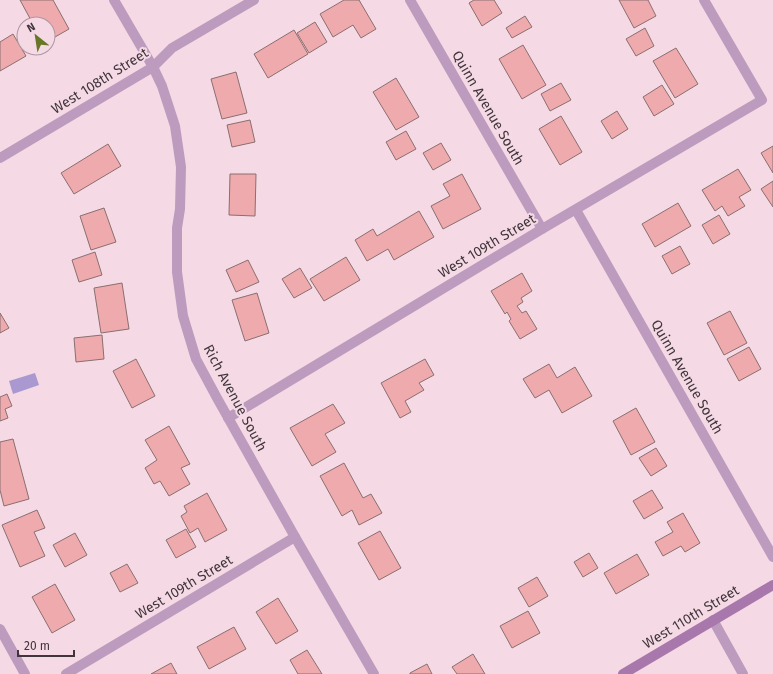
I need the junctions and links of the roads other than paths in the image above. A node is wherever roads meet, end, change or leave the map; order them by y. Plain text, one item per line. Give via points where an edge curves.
1 (114, 0) edge
2 (254, 0) edge
3 (410, 0) edge
4 (704, 0) edge
5 (153, 67) junction
6 (0, 158) edge
7 (576, 210) junction
8 (542, 229) junction
9 (228, 418) junction
10 (295, 537) junction
11 (773, 557) edge
12 (773, 585) edge
13 (713, 620) junction
14 (0, 629) edge
15 (25, 674) edge
16 (66, 674) edge
17 (374, 674) edge
18 (623, 674) edge
19 (743, 674) edge

1 - 5 street, Rich Avenue South
2 - 5 street, West 108th Street via 172,48
3 - 8 street, Quinn Avenue South
4 - 7 street, West 109th Street via 762,100
5 - 6 street, West 108th Street
5 - 9 street, Rich Avenue South via 175,126 181,167 177,272 183,316 196,359
7 - 8 street, West 109th Street
7 - 11 street, Quinn Avenue South
8 - 9 street, West 109th Street
9 - 10 street, Rich Avenue South
10 - 16 street, West 109th Street
10 - 17 street, Rich Avenue South
12 - 13 street, West 110th Street
13 - 18 street, West 110th Street
13 - 19 street
14 - 15 street

